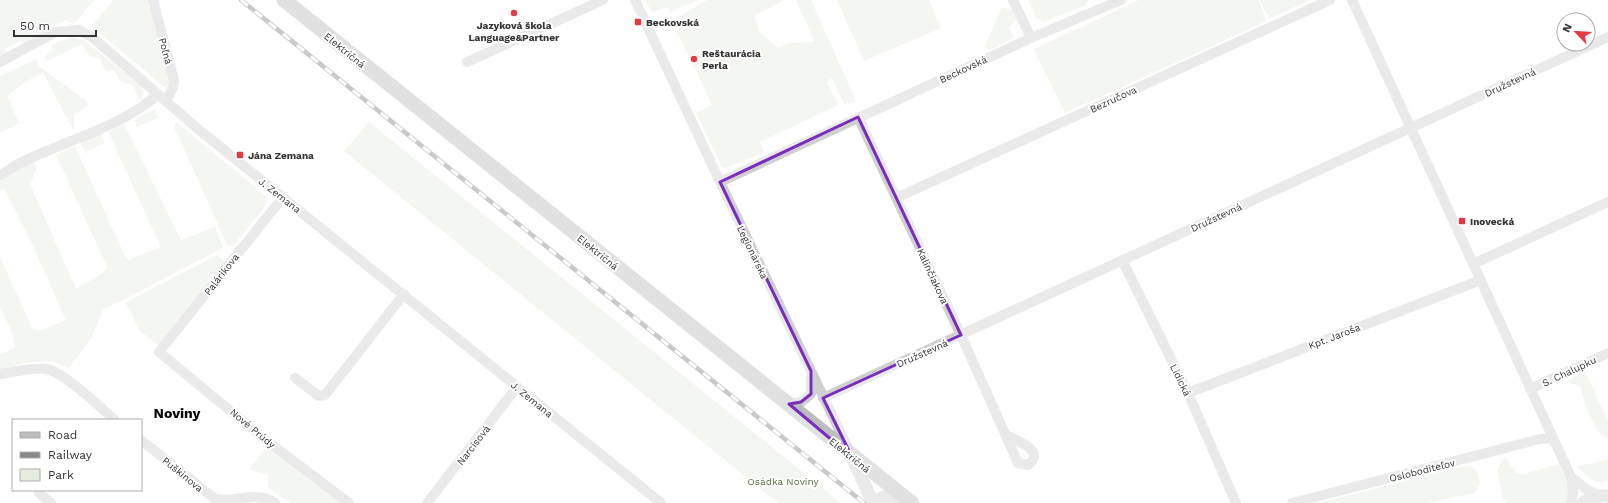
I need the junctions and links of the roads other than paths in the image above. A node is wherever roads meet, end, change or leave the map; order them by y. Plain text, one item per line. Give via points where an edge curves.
1 (153, 0) edge
2 (284, 0) edge
3 (603, 0) edge
4 (635, 0) edge
5 (1013, 0) edge
6 (1121, 0) edge
7 (1330, 0) edge
8 (1352, 0) edge
9 (1608, 37) edge
10 (1031, 38) junction
11 (0, 62) edge
12 (468, 62) dead end
13 (158, 94) junction
14 (166, 101) junction
15 (858, 117) junction
16 (1411, 128) junction
17 (0, 175) edge
18 (720, 182) junction
19 (283, 197) junction
20 (896, 198) junction
21 (1608, 202) edge
22 (1122, 260) junction
23 (1473, 264) junction
24 (1480, 280) junction
25 (404, 294) junction
26 (961, 335) junction
27 (159, 352) joint
28 (1608, 353) edge
29 (811, 371) junction
30 (0, 374) edge
31 (295, 378) dead end
32 (517, 387) junction
33 (1530, 389) junction
34 (1188, 393) junction
35 (823, 398) junction
36 (789, 404) junction
37 (115, 419) edge
38 (1006, 435) dead end
39 (1553, 438) junction
40 (142, 441) edge
41 (852, 457) junction
42 (1572, 477) junction
43 (39, 493) dead end
44 (1605, 496) edge
45 (910, 502) edge
46 (51, 503) edge
47 (275, 503) edge
48 (349, 503) edge
49 (427, 503) edge
50 (660, 503) edge
51 (873, 503) edge
52 (880, 503) edge
53 (1236, 503) edge
54 (1292, 503) edge
55 (1571, 503) edge
56 (1583, 503) edge

1 - 14 street, Poľná via 174,80
2 - 36 main road, Električná
3 - 12 street
4 - 18 street, Legionárska
5 - 10 street
6 - 10 street, Beckovská
7 - 20 street, Bezručova
8 - 16 street
9 - 16 street, Družstevná
10 - 15 street, Beckovská
11 - 13 street, J. Zemana via 56,32 80,30 92,37
13 - 14 street, J. Zemana
13 - 17 street via 122,118 18,164
14 - 19 street, J. Zemana
15 - 18 street, Beckovská
15 - 20 street, Kalinčiakova
16 - 22 street, Družstevná
16 - 23 street
18 - 29 street, Legionárska
19 - 25 street, J. Zemana
19 - 27 street, Palárikova
20 - 26 street, Kalinčiakova
21 - 23 street
22 - 26 street, Družstevná
22 - 34 street, Lidická
23 - 24 street
24 - 33 street
24 - 34 street, Kpt. Jaroša
25 - 31 street via 325,394 319,396
25 - 32 street, J. Zemana
26 - 35 street, Družstevná
26 - 38 street, Kalinčiakova
27 - 48 street, Nové Prúdy
28 - 33 street, S. Chalupku
29 - 35 street, Legionárska
29 - 36 street via 811,394 801,402
30 - 37 street via 47,369 59,374
32 - 49 street, Narcisová
32 - 50 street, J. Zemana
33 - 39 street
34 - 53 street, Lidická
35 - 41 street, Legionárska
36 - 41 main road, Električná
39 - 42 street
39 - 54 street, Osloboditeľov via 1540,439
40 - 47 street, Puškinova via 215,499 230,501 253,497 265,498
41 - 45 main road, Električná
41 - 51 street, Legionárska
42 - 44 street via 1586,489
42 - 55 street
43 - 46 street
44 - 56 street via 1589,498
45 - 52 street via 885,496 880,499

